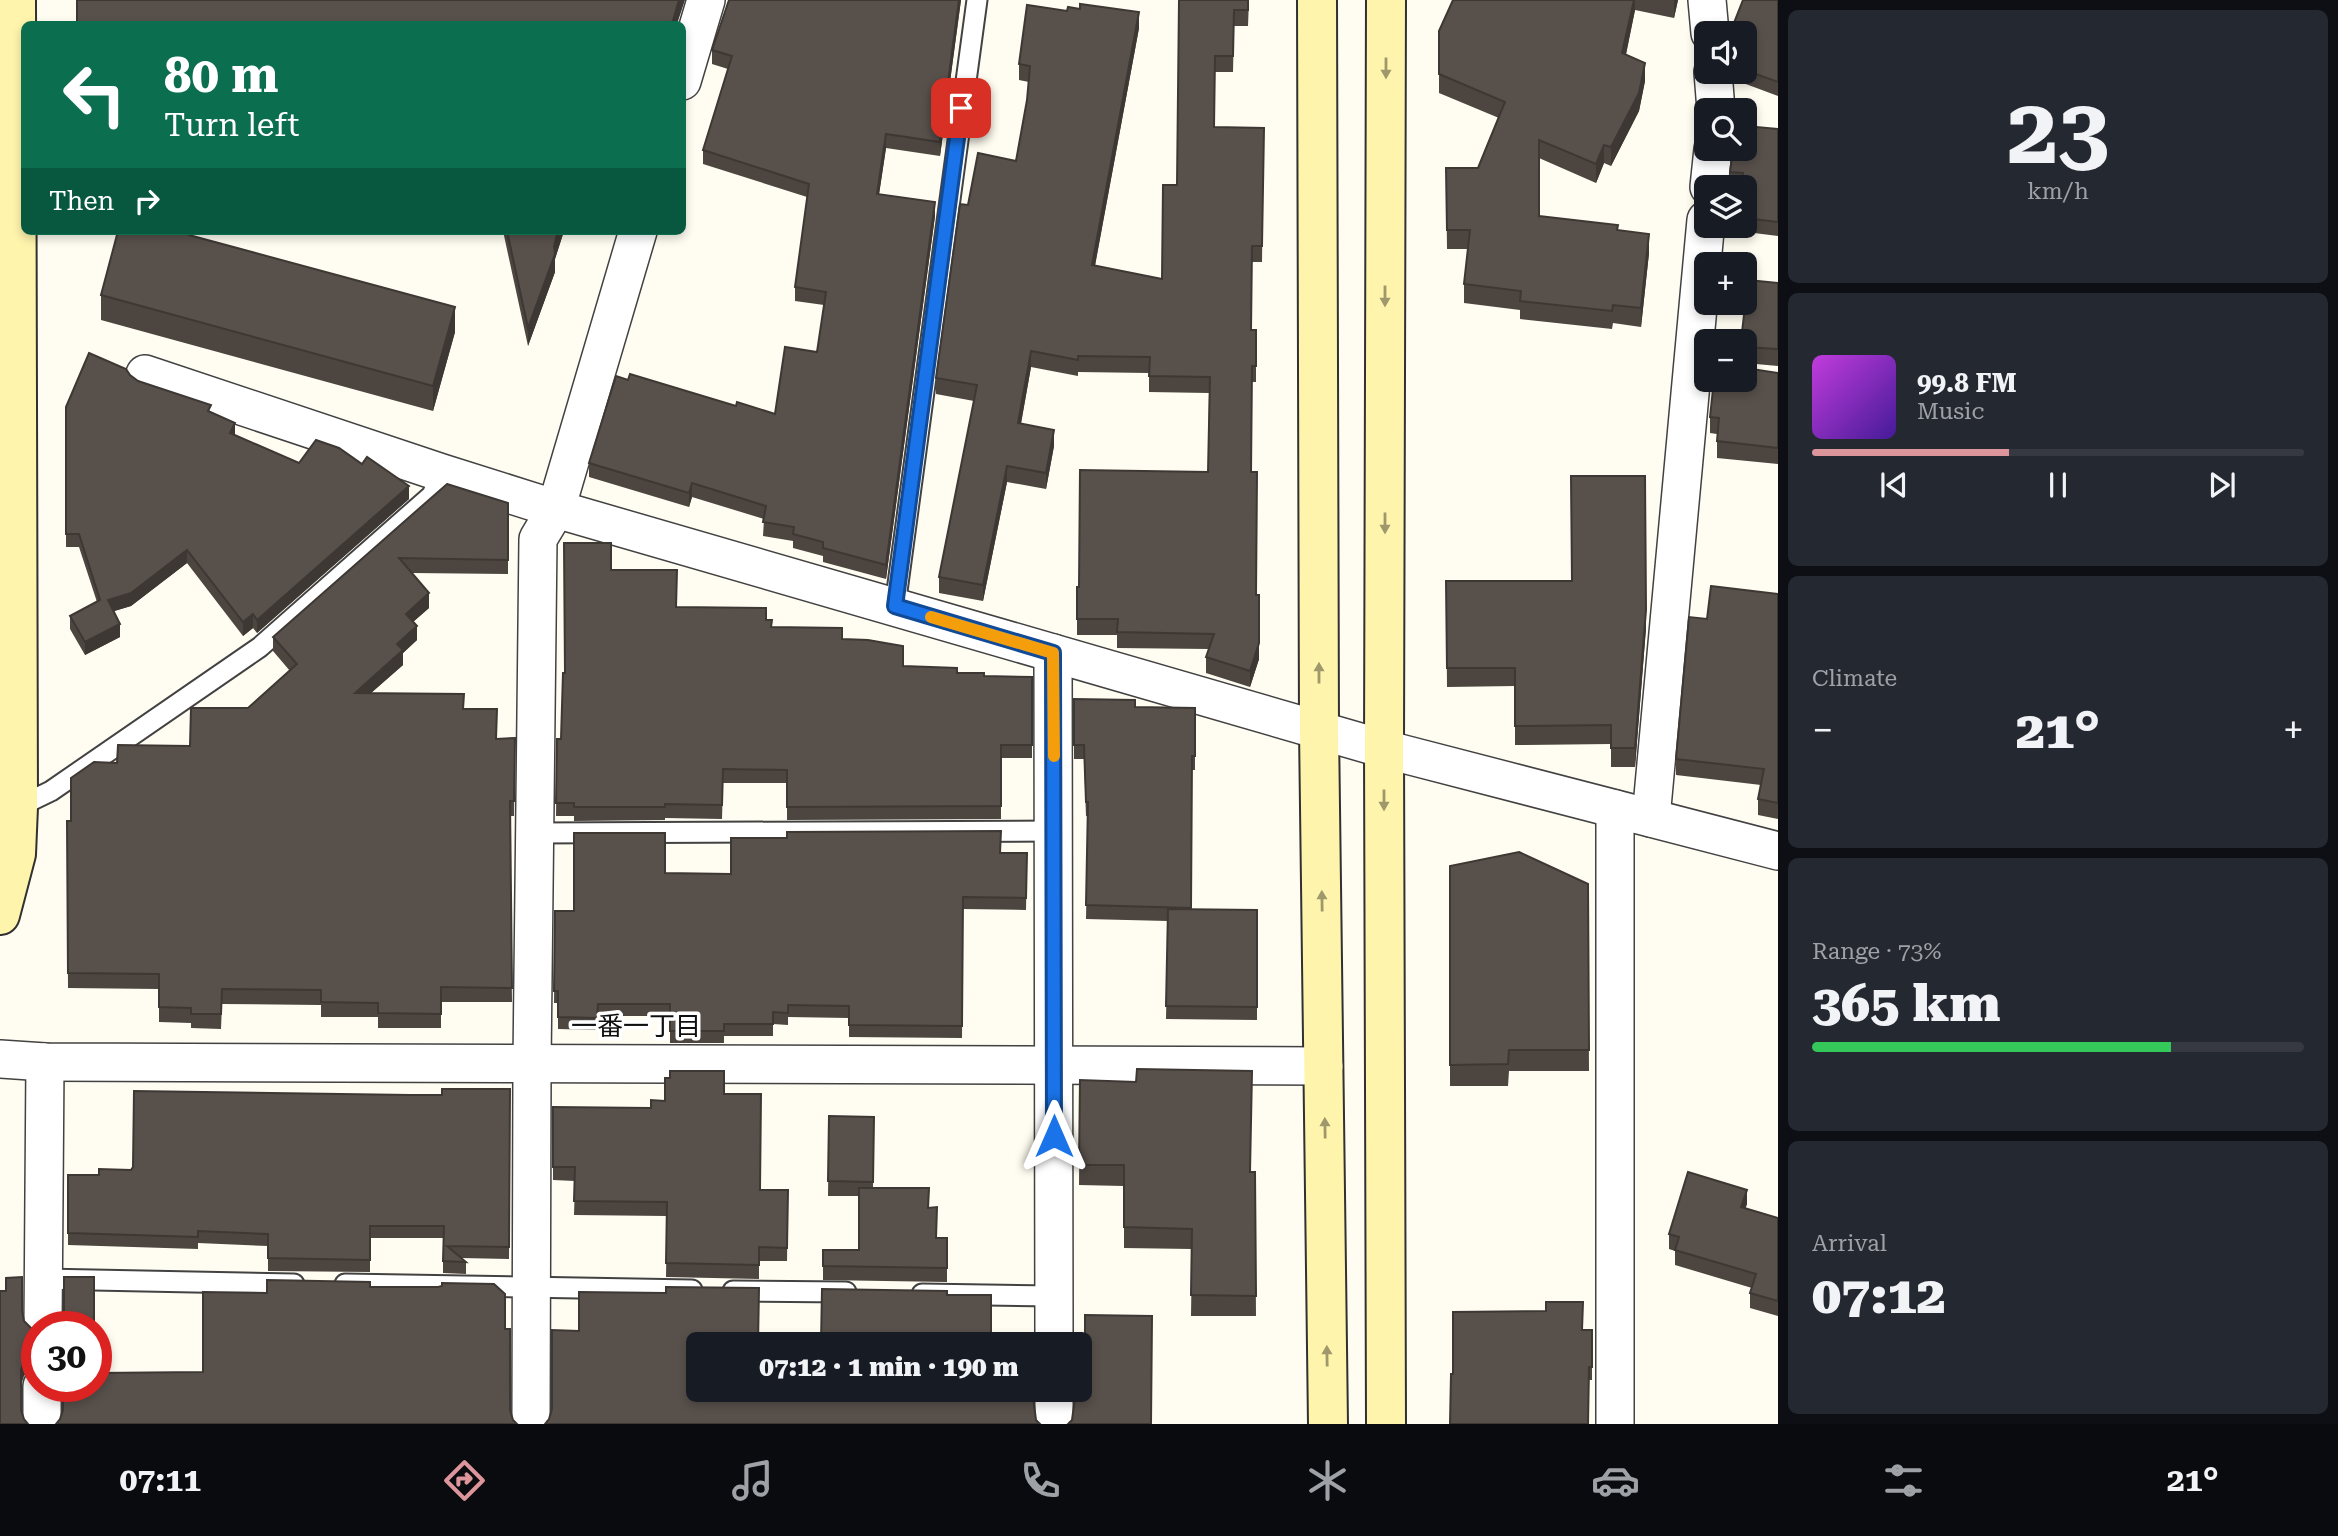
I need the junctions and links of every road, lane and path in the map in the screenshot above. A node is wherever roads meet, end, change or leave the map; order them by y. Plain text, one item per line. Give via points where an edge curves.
1 (16, 0) edge
2 (706, 0) edge
3 (977, 0) edge
4 (1317, 0) edge
5 (1386, 0) edge
6 (1707, 0) edge
7 (1709, 21) edge
8 (686, 68) edge
9 (637, 235) edge
10 (1705, 238) edge
11 (1702, 329) edge
12 (145, 374) dead end
13 (1697, 392) edge
14 (442, 473) junction
15 (556, 509) junction
16 (895, 606) junction
17 (1053, 653) junction
18 (1319, 730) junction
19 (1384, 749) junction
20 (18, 807) junction
21 (1615, 809) junction
22 (1651, 818) junction
23 (1054, 831) junction
24 (536, 833) junction
25 (1778, 851) edge
26 (0, 915) edge
27 (0, 1059) edge
28 (45, 1062) junction
29 (532, 1064) junction
30 (1054, 1065) junction
31 (1324, 1066) junction
32 (43, 1279) junction
33 (532, 1287) junction
34 (862, 1293) edge
35 (903, 1293) edge
36 (1054, 1296) junction
37 (43, 1311) edge
38 (1054, 1332) edge
39 (42, 1402) edge
40 (1054, 1402) edge
41 (42, 1424) edge
42 (531, 1424) edge
43 (1054, 1424) edge
44 (1328, 1424) edge
45 (1386, 1424) edge
46 (1615, 1424) edge

1 - 20 street
2 - 8 street
3 - 16 lane
18 -> 4 street
5 -> 19 street
6 - 7 street
9 - 15 street
10 - 11 street
12 - 14 street
13 - 22 street
14 - 15 street
14 - 20 lane via 432,495 260,648 51,791
15 - 16 street
15 - 24 street via 538,539
16 - 17 street
17 - 18 street
17 - 23 street
18 - 19 street
31 -> 18 street
19 - 21 street
19 -> 45 street
20 - 26 street via 16,854
21 - 22 street
21 - 46 street
22 - 25 street
23 - 24 lane
23 - 30 street
24 - 29 street
27 - 28 street
28 - 29 street
28 - 32 street
29 - 30 street
29 - 33 street
30 - 31 street
30 - 36 street
44 -> 31 street
32 - 33 lane
32 - 37 street
33 - 34 lane
33 - 42 street
35 - 36 lane
36 - 38 street
39 - 41 street
40 - 43 street

